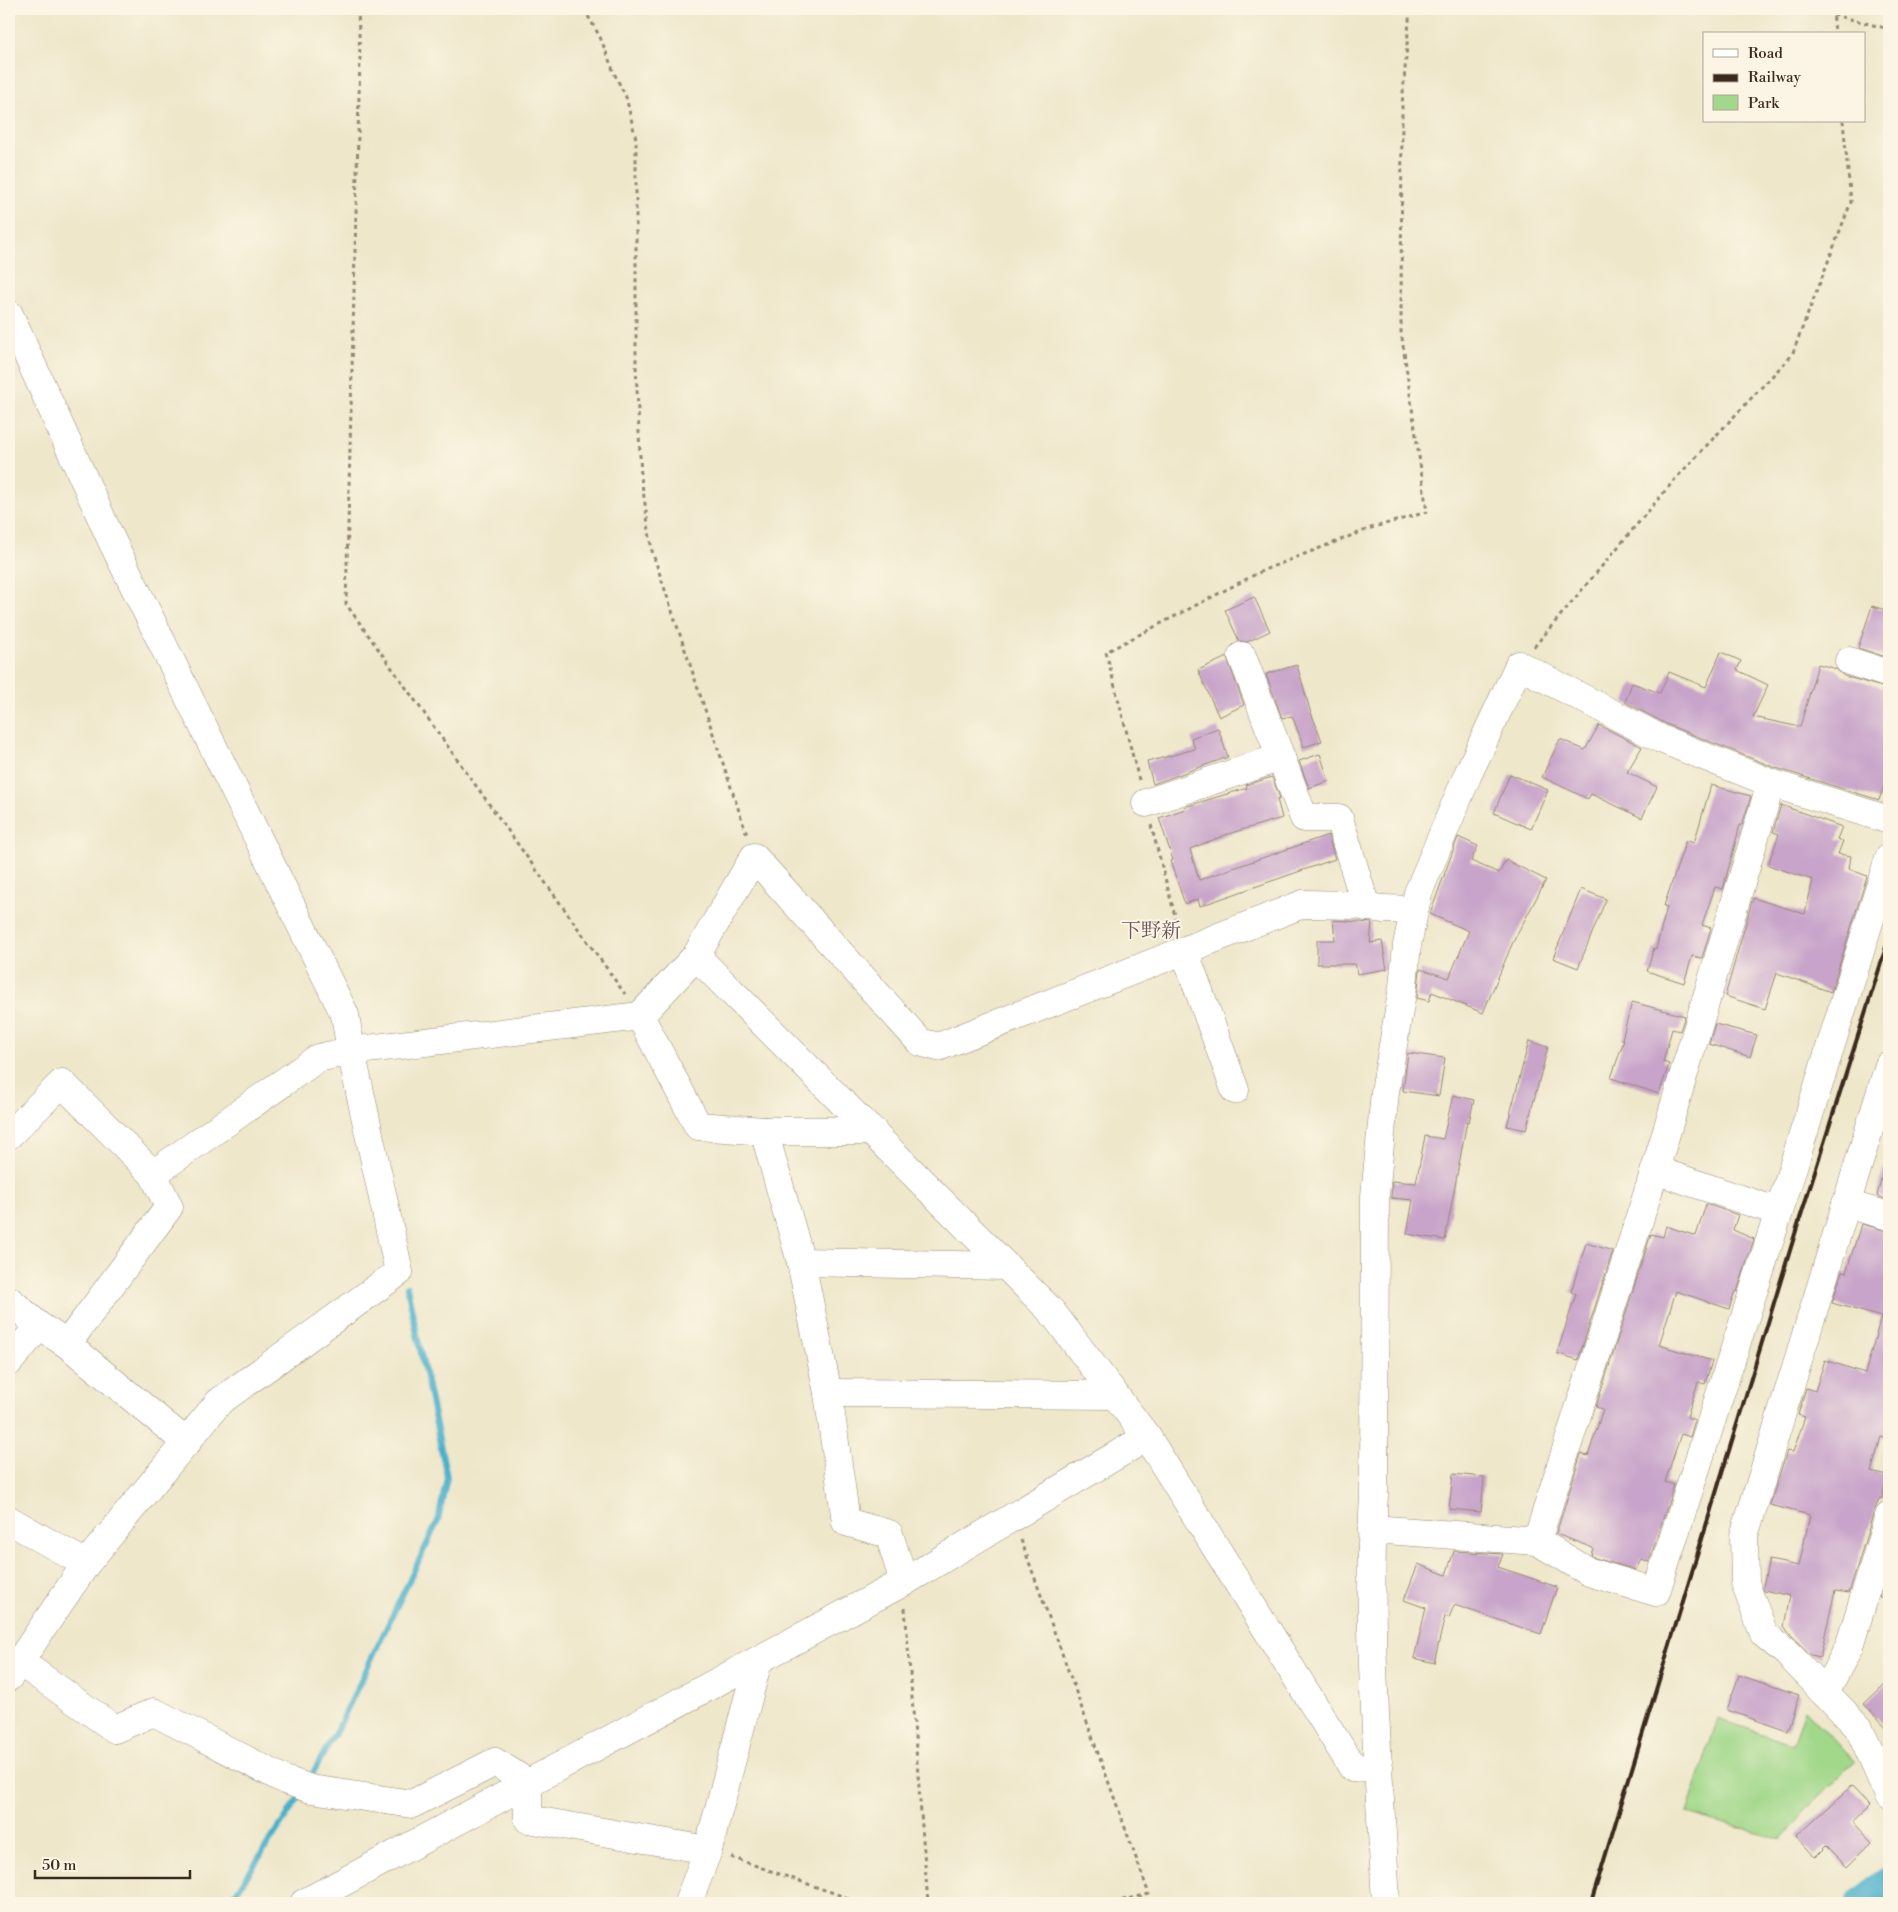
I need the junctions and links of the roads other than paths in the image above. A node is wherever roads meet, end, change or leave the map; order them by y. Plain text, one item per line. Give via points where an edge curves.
1 (9, 314) edge
2 (1242, 656) dead end
3 (1849, 661) dead end
4 (1889, 674) edge
5 (1281, 757) junction
6 (1771, 783) junction
7 (1146, 803) road end
8 (1889, 820) edge
9 (1889, 858) edge
10 (1366, 907) junction
11 (1414, 910) junction
12 (1184, 950) junction
13 (696, 956) junction
14 (640, 1016) junction
15 (351, 1051) junction
16 (1889, 1065) edge
17 (1235, 1090) dead end
18 (764, 1131) junction
19 (873, 1131) junction
20 (9, 1135) edge
21 (1655, 1170) junction
22 (153, 1174) junction
23 (1846, 1204) junction
24 (1779, 1212) junction
25 (1889, 1216) edge
26 (801, 1262) junction
27 (1006, 1266) junction
28 (9, 1300) edge
29 (39, 1326) junction
30 (67, 1344) junction
31 (9, 1362) edge
32 (828, 1393) junction
33 (1115, 1395) junction
34 (1147, 1437) junction
35 (187, 1443) junction
36 (1889, 1516) edge
37 (9, 1520) edge
38 (1372, 1529) junction
39 (1537, 1541) junction
40 (86, 1564) junction
41 (904, 1582) junction
42 (758, 1661) junction
43 (14, 1670) edge
44 (1825, 1692) junction
45 (1882, 1755) edge
46 (1379, 1766) junction
47 (528, 1784) junction
48 (1889, 1796) edge
49 (708, 1850) junction
50 (304, 1903) edge
51 (688, 1903) edge
52 (1386, 1903) edge

1 - 15 street via 111,539 345,1016
2 - 5 street
3 - 4 street
5 - 7 street
5 - 10 street via 1304,818 1339,818
6 - 8 street
6 - 11 street via 1660,739 1519,665 1468,774 1418,893
6 - 21 street
9 - 24 street
10 - 11 street
10 - 12 street via 1303,904
11 - 38 street via 1385,1092 1374,1196
12 - 13 street via 938,1046 920,1042 754,857
12 - 17 street
13 - 14 street
13 - 19 street
14 - 15 street
14 - 18 street via 698,1126
15 - 22 street via 318,1058
15 - 35 street via 399,1272 219,1402
16 - 23 street
18 - 19 street
18 - 26 street
19 - 27 street
20 - 22 street via 62,1084
21 - 24 street
21 - 39 street
22 - 30 street via 169,1208
23 - 25 street
23 - 44 street via 1744,1536 1745,1583 1764,1634
24 - 39 street via 1656,1592 1589,1572
26 - 27 street
26 - 32 street
27 - 33 street via 1052,1312
28 - 29 street
29 - 30 street
29 - 31 street
30 - 35 street
32 - 33 street
32 - 41 street via 846,1522 889,1534
33 - 34 street
34 - 41 street
34 - 46 street via 1353,1768
35 - 40 street
36 - 44 street via 1849,1647
37 - 40 street
38 - 39 street
38 - 46 street via 1373,1656
40 - 43 street
41 - 42 street
42 - 47 street
42 - 49 street
43 - 47 street via 115,1730 154,1712 298,1784 412,1804 495,1762
44 - 45 street
45 - 48 street
46 - 52 street
47 - 49 street via 528,1819
47 - 50 street
49 - 51 street

